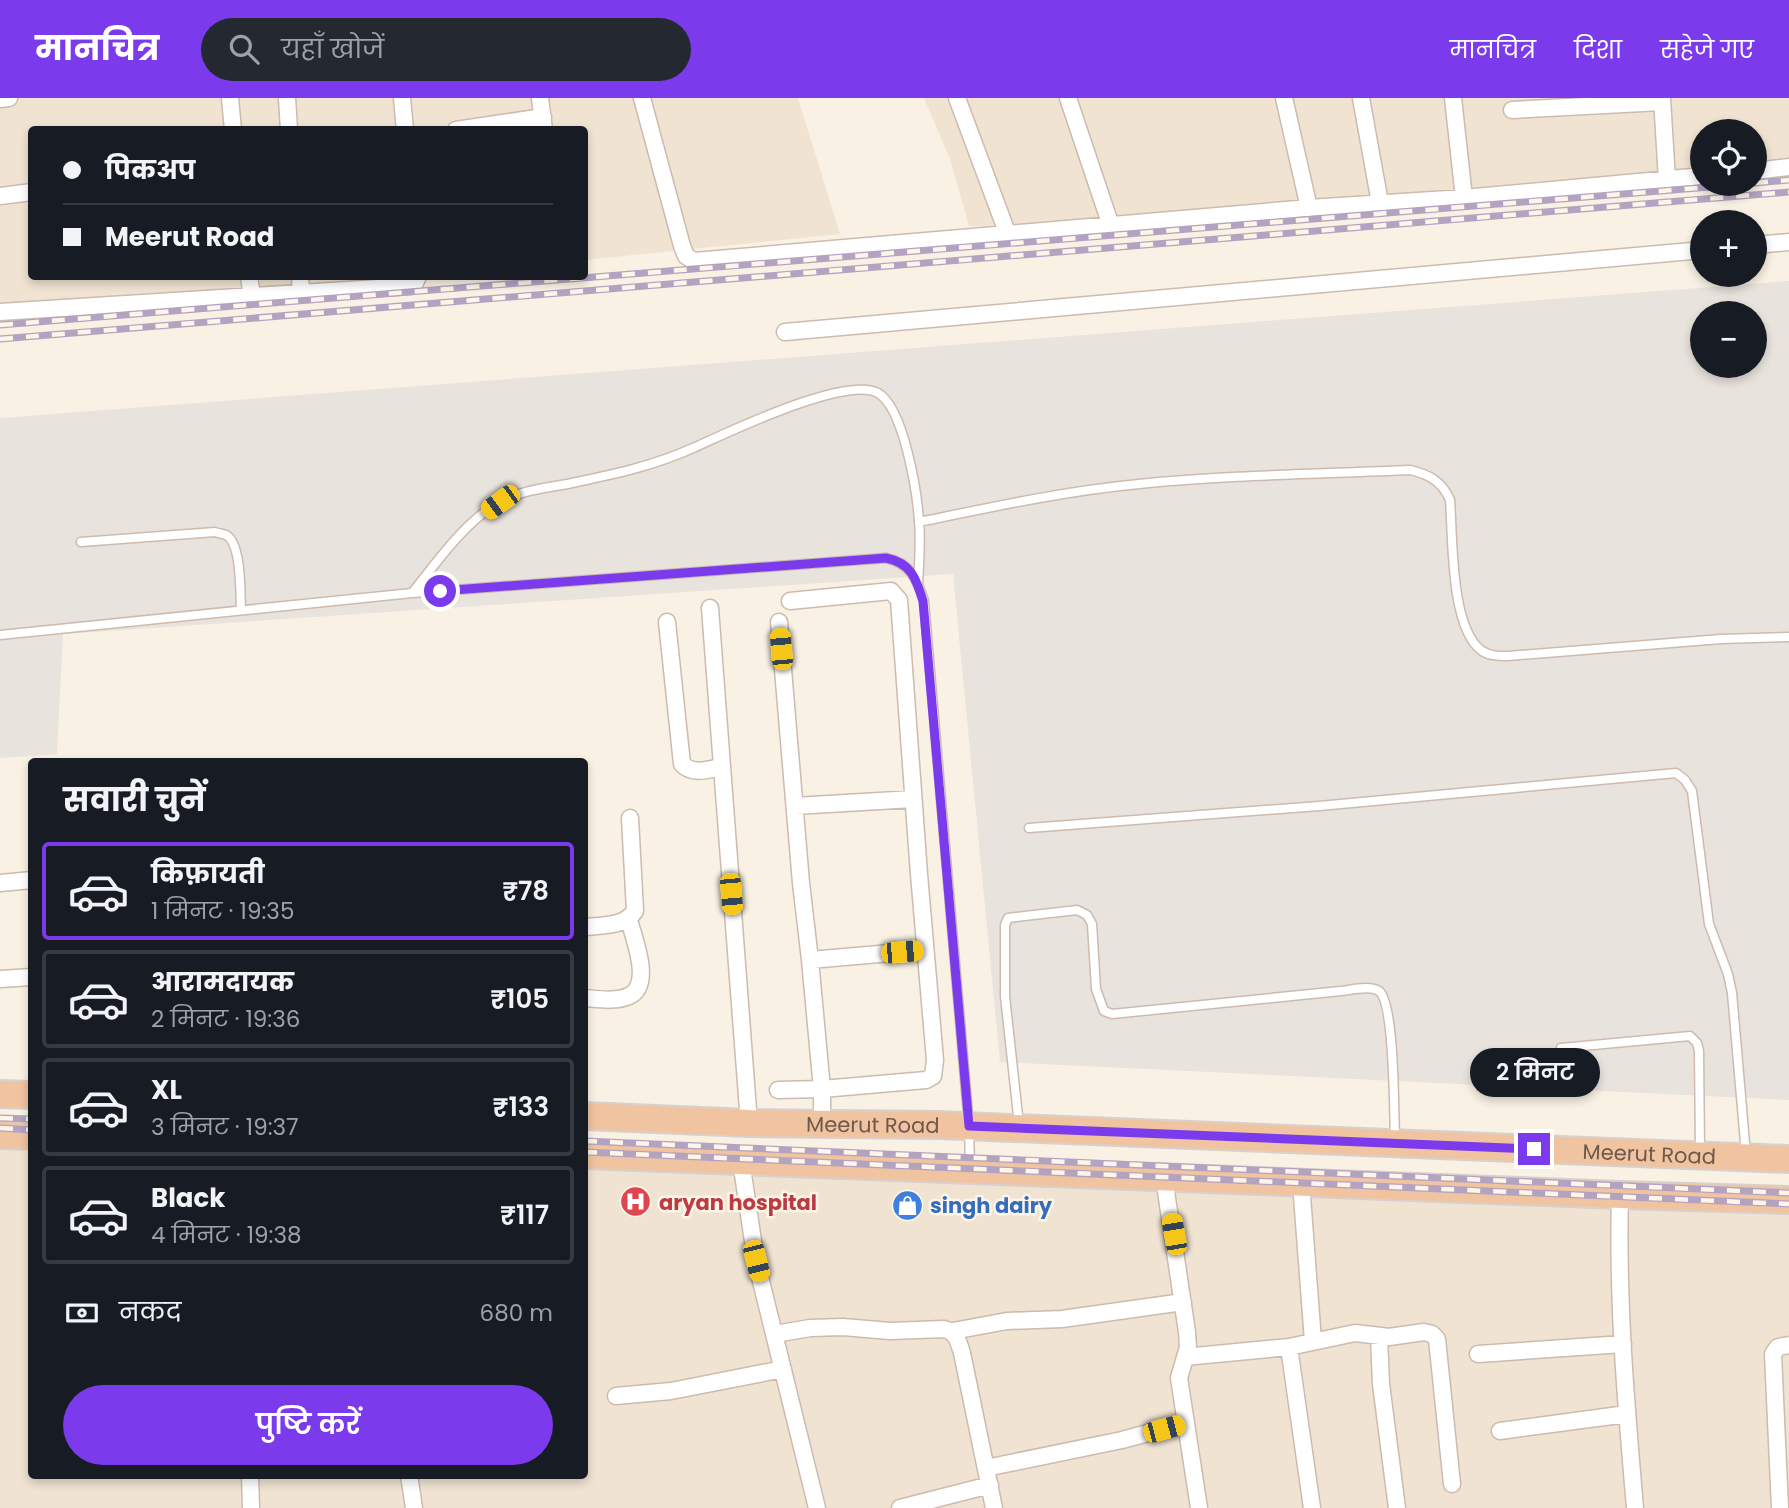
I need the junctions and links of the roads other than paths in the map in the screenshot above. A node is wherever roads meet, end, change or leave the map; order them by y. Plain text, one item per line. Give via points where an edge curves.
1 (9, 98) edge
2 (230, 98) edge
3 (287, 98) edge
4 (402, 98) edge
5 (540, 98) edge
6 (642, 98) edge
7 (957, 98) edge
8 (1068, 98) edge
9 (1284, 98) edge
10 (1361, 98) edge
11 (1453, 98) edge
12 (0, 99) edge
13 (1662, 100) edge
14 (1512, 110) dead end
15 (543, 123) edge
16 (233, 126) edge
17 (289, 126) edge
18 (405, 126) edge
19 (506, 126) edge
20 (1789, 167) edge
21 (1767, 170) edge
22 (1690, 177) edge
23 (1667, 180) junction
24 (28, 192) edge
25 (0, 196) edge
26 (1464, 198) junction
27 (1380, 203) junction
28 (1309, 208) junction
29 (1111, 226) junction
30 (1007, 235) junction
31 (1789, 242) edge
32 (1767, 244) edge
33 (1690, 251) edge
34 (250, 280) edge
35 (300, 280) edge
36 (416, 280) edge
37 (301, 294) junction
38 (252, 297) junction
39 (0, 312) edge
40 (785, 332) dead end
41 (919, 522) junction
42 (81, 542) dead end
43 (918, 584) junction
44 (412, 593) junction
45 (790, 601) dead end
46 (710, 607) dead end
47 (241, 610) junction
48 (667, 622) dead end
49 (779, 622) dead end
50 (0, 635) edge
51 (1789, 637) edge
52 (721, 767) junction
53 (913, 799) junction
54 (795, 806) junction
55 (630, 818) dead end
56 (1029, 828) dead end
57 (28, 880) edge
58 (0, 883) edge
59 (629, 920) junction
60 (588, 927) edge
61 (925, 950) junction
62 (810, 960) junction
63 (28, 977) edge
64 (0, 979) edge
65 (588, 998) edge
66 (1561, 1048) dead end
67 (822, 1088) junction
68 (778, 1090) dead end
69 (0, 1094) edge
70 (28, 1095) edge
71 (588, 1116) edge
72 (749, 1123) junction
73 (822, 1123) junction
74 (969, 1126) junction
75 (1020, 1128) junction
76 (0, 1135) edge
77 (28, 1136) edge
78 (1396, 1143) junction
79 (588, 1155) edge
80 (1700, 1155) junction
81 (1746, 1157) junction
82 (1789, 1159) edge
83 (741, 1161) junction
84 (970, 1170) junction
85 (1164, 1178) junction
86 (1301, 1183) junction
87 (1620, 1195) junction
88 (1789, 1200) edge
89 (1183, 1302) junction
90 (953, 1331) junction
91 (775, 1334) junction
92 (1379, 1337) junction
93 (1313, 1341) junction
94 (1623, 1344) junction
95 (1789, 1345) edge
96 (1289, 1347) junction
97 (1478, 1354) dead end
98 (1185, 1357) junction
99 (783, 1369) junction
100 (616, 1396) dead end
101 (1627, 1413) junction
102 (1185, 1423) junction
103 (1500, 1431) dead end
104 (1783, 1463) edge
105 (986, 1468) junction
106 (250, 1479) edge
107 (410, 1479) edge
108 (1452, 1484) dead end
109 (990, 1485) junction
110 (251, 1508) edge
111 (414, 1508) edge
112 (817, 1508) edge
113 (900, 1508) edge
114 (994, 1508) edge
115 (1199, 1508) edge
116 (1312, 1508) edge
117 (1397, 1508) edge
118 (1635, 1508) edge
119 (1780, 1508) edge

1 - 12 street
2 - 16 street
3 - 17 street
4 - 18 street
5 - 15 street
6 - 30 street via 682,246 694,261
7 - 30 street
8 - 29 street
9 - 28 street
10 - 27 street
11 - 26 street
13 - 14 street
13 - 23 street
15 - 19 street
20 - 21 street
22 - 23 street
23 - 26 street
24 - 25 street
26 - 27 street
27 - 28 street
28 - 29 street
29 - 30 street
31 - 32 street
33 - 40 street
34 - 38 street
35 - 37 street
36 - 37 street via 410,286
37 - 38 street
38 - 39 street
41 - 43 lane
41 - 44 lane via 902,431 889,403 877,393 851,390 786,406 652,465 500,502 448,548
41 - 51 lane via 1136,484 1410,470 1435,480 1450,499 1458,609 1474,644 1484,652 1508,656
42 - 47 lane via 225,534 237,556
43 - 44 lane via 908,567 886,558
43 - 74 lane via 925,615
44 - 47 lane
45 - 53 street via 896,594 901,607
46 - 52 street
47 - 50 lane
48 - 52 street via 682,764 697,771
49 - 54 street
52 - 72 street
53 - 54 street
53 - 61 street
54 - 62 street
55 - 59 street via 635,911
56 - 81 lane via 1676,773 1692,791 1709,924 1732,993
57 - 58 street
59 - 60 street
59 - 65 street via 642,978 638,989 617,999
61 - 62 street
61 - 67 street via 933,1076 914,1082
62 - 67 street
63 - 64 street
66 - 80 lane via 1690,1036 1699,1051
67 - 68 street
67 - 73 street
69 - 70 highway
71 - 72 highway, Meerut Road
72 - 73 highway, Meerut Road
73 - 74 highway, Meerut Road
74 - 75 highway, Meerut Road
74 - 84 lane
75 - 78 highway, Meerut Road
75 - 78 lane via 1004,996 1004,925 1018,916 1077,910 1092,924 1096,989 1104,1011 1112,1014 1378,991 1385,999 1390,1030
76 - 77 highway
78 - 80 highway, Meerut Road
79 - 83 highway, Meerut Road
80 - 81 highway, Meerut Road
81 - 82 highway, Meerut Road
83 - 84 highway, Meerut Road
83 - 91 street via 756,1261
84 - 85 highway, Meerut Road
85 - 86 highway, Meerut Road
85 - 89 street
86 - 87 highway, Meerut Road
86 - 93 street
87 - 88 highway, Meerut Road
87 - 94 street
89 - 90 street
89 - 98 street
90 - 91 street via 843,1327
90 - 105 street via 962,1353
91 - 99 street
92 - 93 street via 1355,1333
92 - 108 street via 1424,1332 1437,1339
92 - 117 street
93 - 96 street
94 - 97 street
94 - 101 street
95 - 104 street via 1773,1354
96 - 98 street
96 - 116 street
98 - 102 street via 1179,1378
99 - 100 street via 671,1391
99 - 112 street
101 - 103 street
101 - 118 street
102 - 105 street
102 - 115 street
104 - 119 street
105 - 109 street
106 - 110 street
107 - 111 street
109 - 113 street
109 - 114 street

